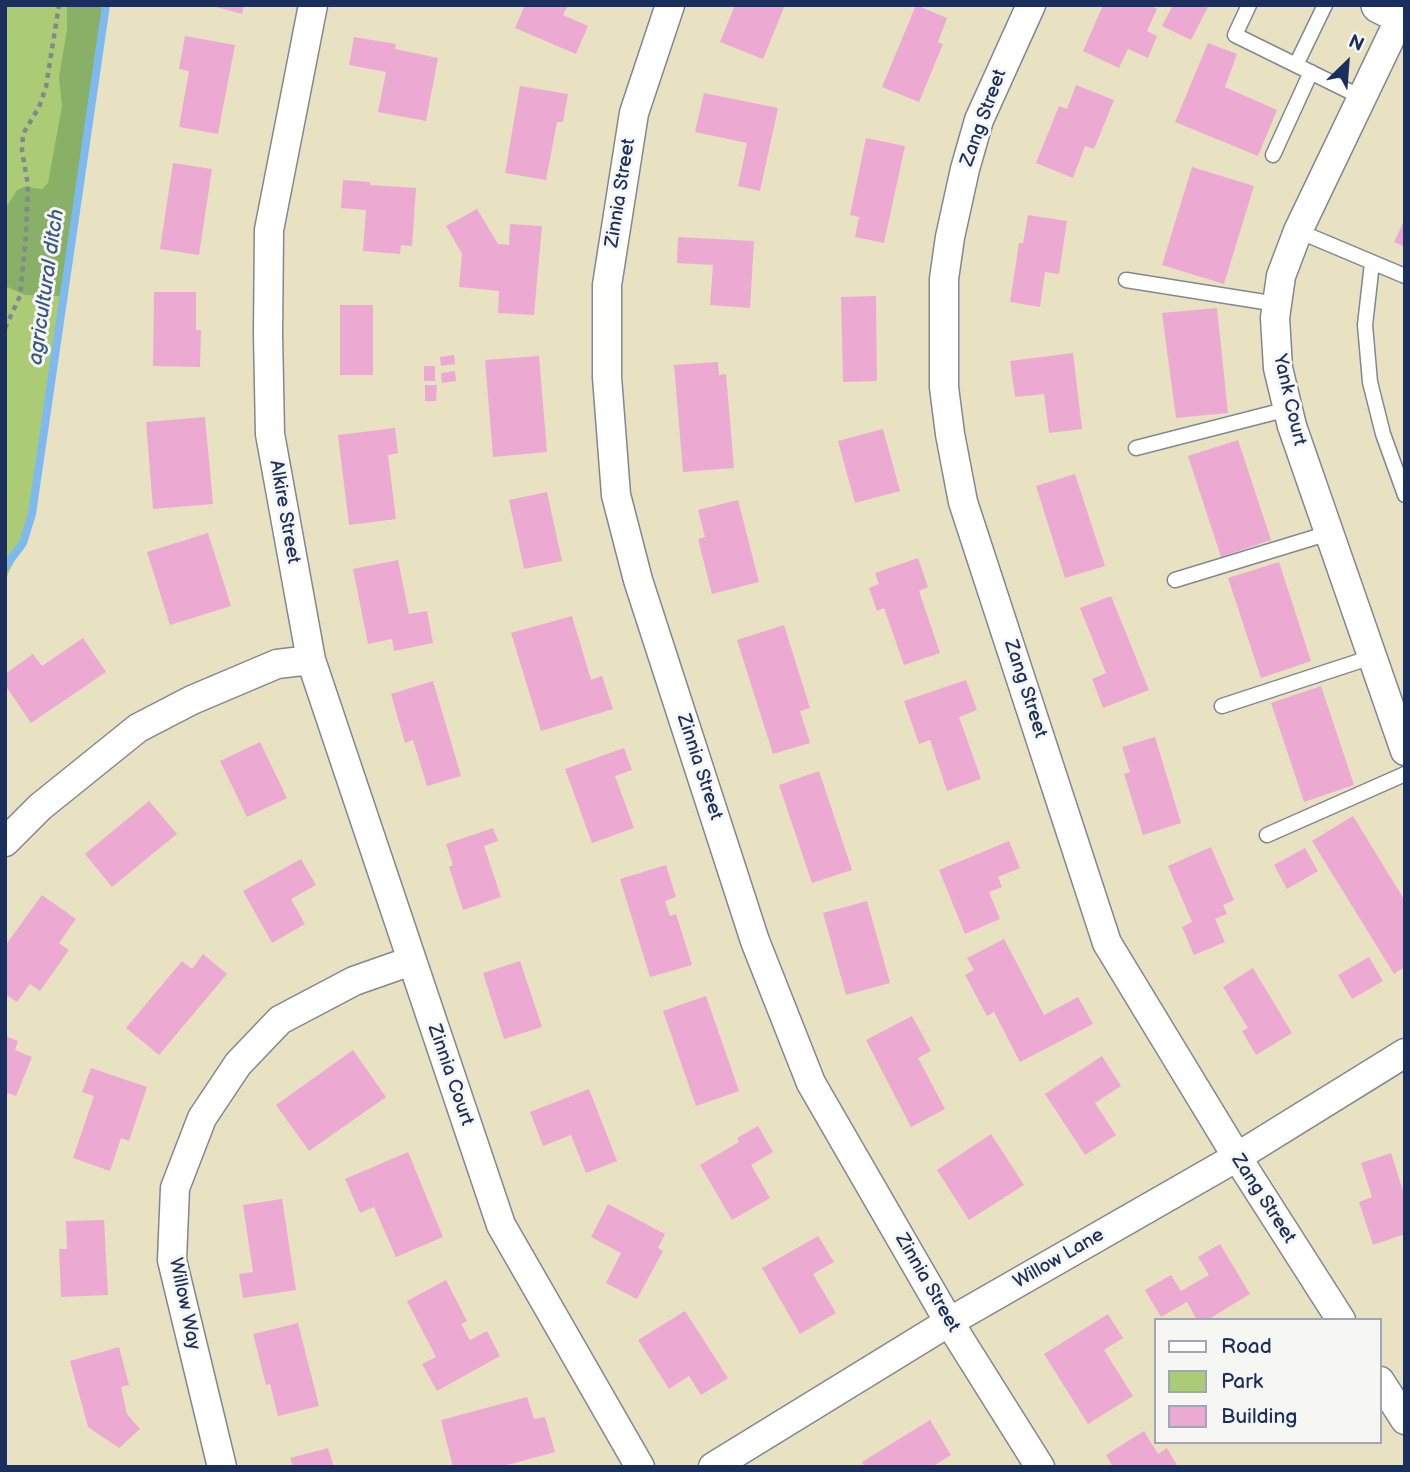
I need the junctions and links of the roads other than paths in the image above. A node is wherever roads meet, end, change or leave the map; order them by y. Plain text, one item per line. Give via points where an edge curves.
1 (313, 5) edge
2 (670, 5) edge
3 (1031, 5) edge
4 (1249, 5) edge
5 (1325, 5) edge
6 (1397, 11) edge
7 (1296, 65) junction
8 (1311, 72) junction
9 (1361, 97) junction
10 (1273, 155) dead end
11 (1298, 231) junction
12 (1372, 263) junction
13 (1405, 276) edge
14 (1126, 280) dead end
15 (1277, 303) junction
16 (1288, 409) junction
17 (1136, 447) dead end
18 (1405, 495) edge
19 (1329, 533) junction
20 (1175, 580) dead end
21 (1372, 657) junction
22 (311, 660) junction
23 (1397, 703) edge
24 (1222, 706) dead end
25 (1405, 751) edge
26 (1405, 774) edge
27 (1267, 835) dead end
28 (5, 842) edge
29 (411, 961) junction
30 (1405, 1053) edge
31 (1237, 1157) junction
32 (1340, 1318) edge
33 (949, 1322) junction
34 (1382, 1384) edge
35 (1405, 1420) edge
36 (222, 1467) edge
37 (639, 1467) edge
38 (713, 1467) edge
39 (1040, 1467) edge

1 - 22 street, Alkire Street via 269,230 268,321 270,434
2 - 33 street, Zinnia Street via 634,113 607,285 607,377 616,495 638,580 755,942 810,1083
3 - 31 street, Zang Street via 979,120 950,237 943,331 950,434 963,502 1107,943
4 - 7 lane via 1235,35
5 - 7 lane
6 - 9 street, Yank Court
7 - 8 lane
8 - 9 lane
8 - 10 lane
9 - 11 street, Yank Court
11 - 12 lane
11 - 15 street, Yank Court via 1281,276
12 - 13 lane
12 - 18 lane via 1365,325 1370,382
14 - 15 lane
15 - 16 street, Yank Court via 1278,368
16 - 17 lane
16 - 19 street, Yank Court
19 - 20 lane
19 - 21 street, Yank Court
21 - 23 street, Yank Court
21 - 24 lane
22 - 28 street via 277,664 138,728 40,807
22 - 29 street, Zinnia Court
23 - 25 street, Yank Court
26 - 27 lane
29 - 36 street, Willow Way via 354,981 280,1020 239,1063 202,1118 175,1188 172,1260
29 - 37 street, Zinnia Court via 501,1226
30 - 31 street, Willow Lane
31 - 32 street, Zang Street
31 - 33 street, Willow Lane
33 - 38 street, Willow Lane
33 - 39 street, Zinnia Street
34 - 35 street

